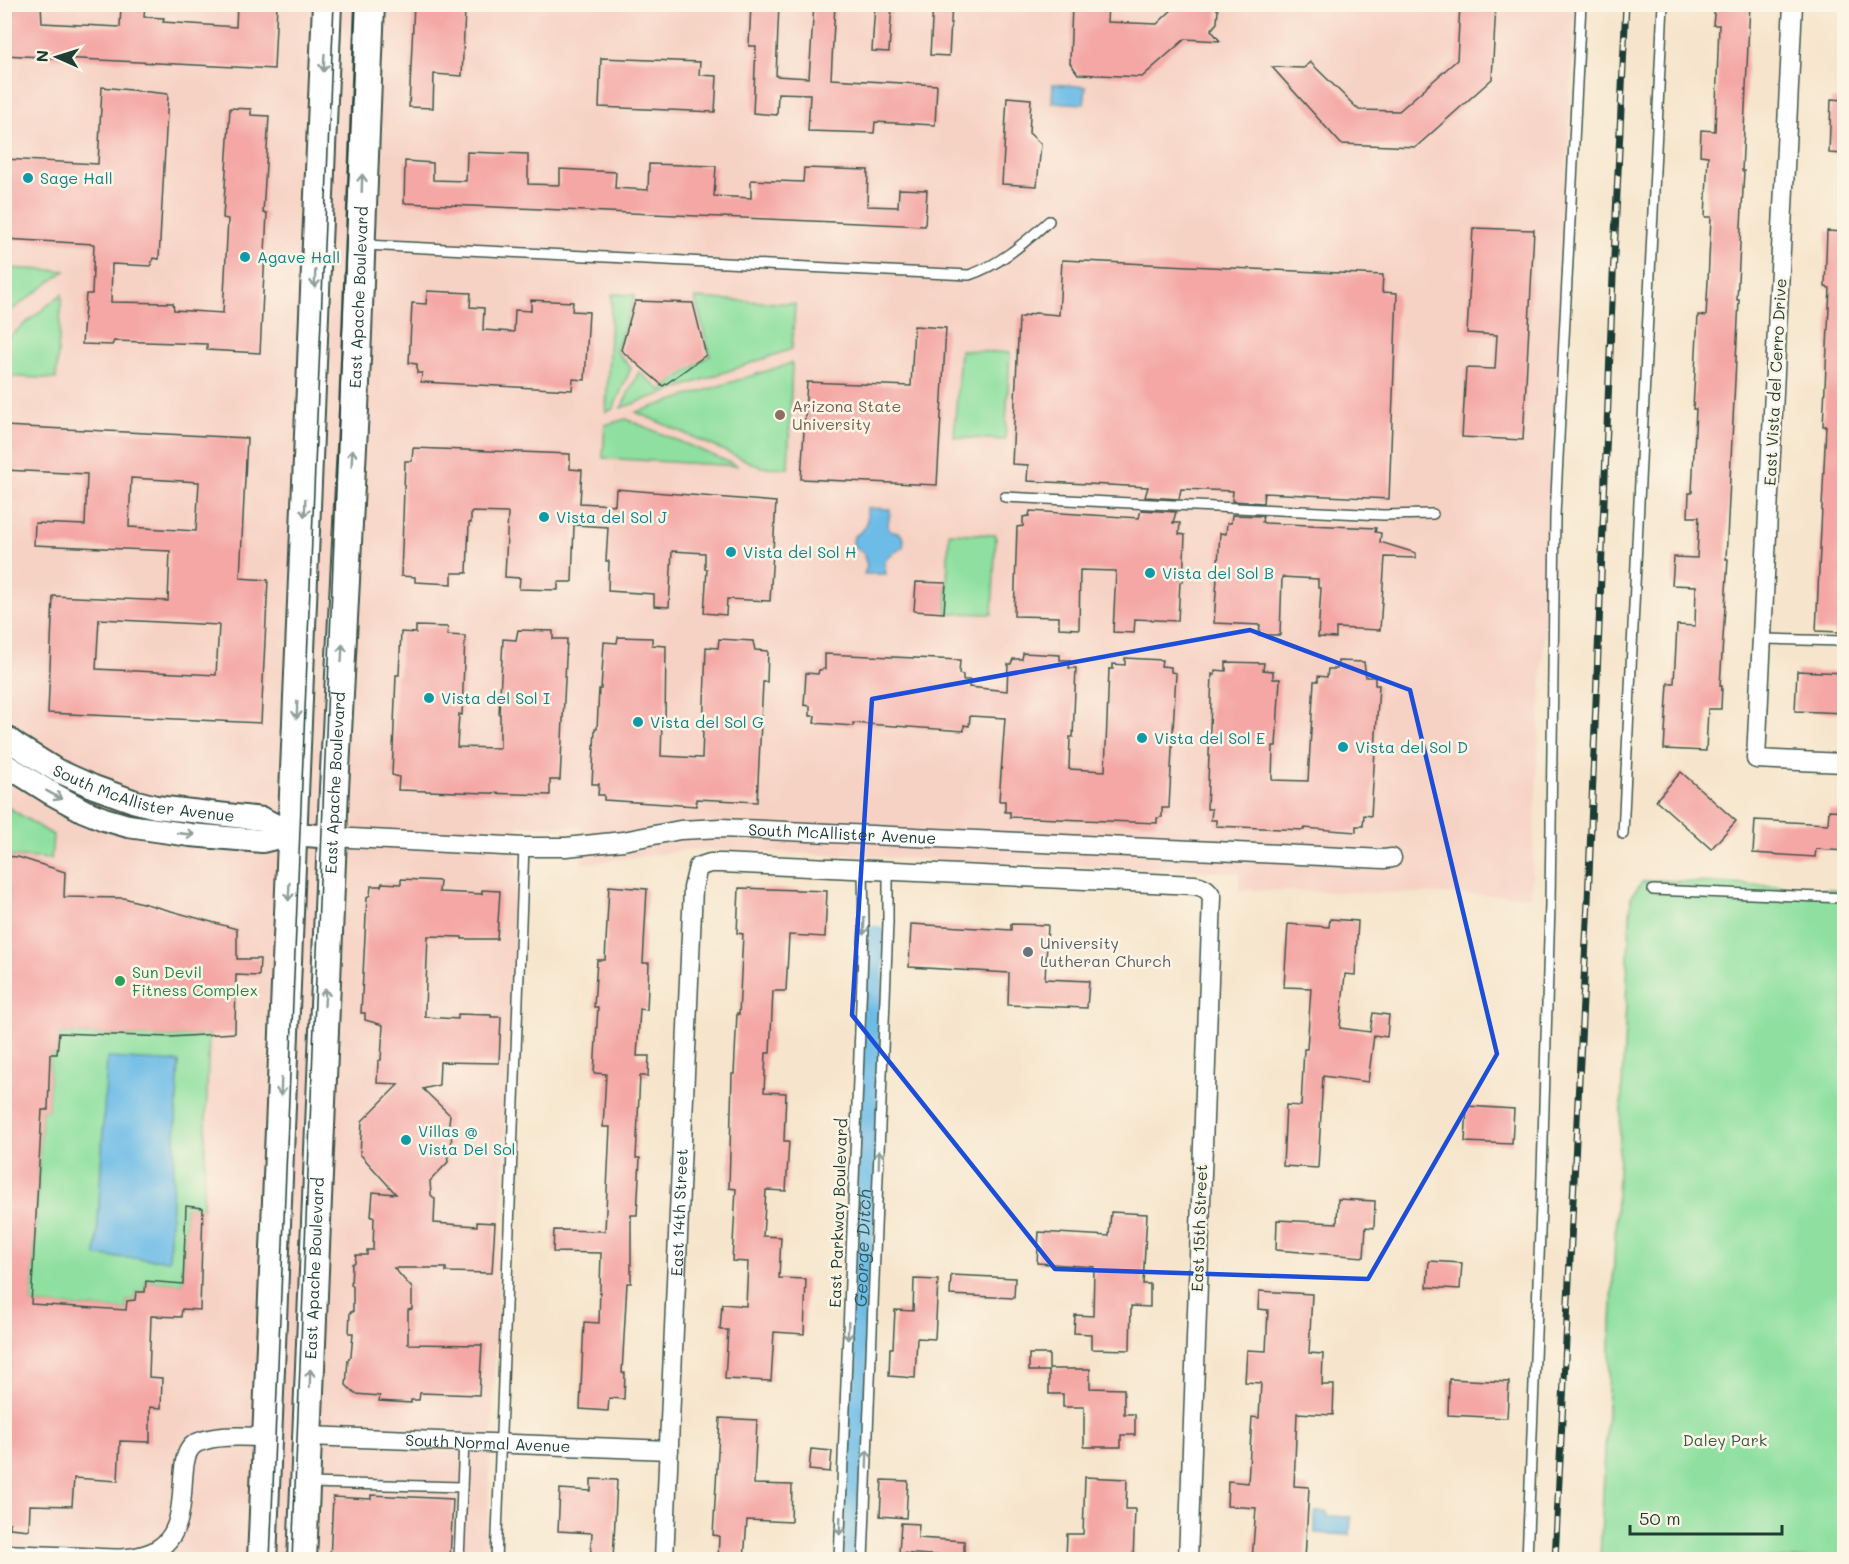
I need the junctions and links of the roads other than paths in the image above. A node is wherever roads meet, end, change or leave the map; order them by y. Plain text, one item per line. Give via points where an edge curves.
1 (327, 4) edge
2 (370, 4) edge
3 (1581, 4) edge
4 (1663, 4) edge
5 (1793, 4) edge
6 (1049, 221) dead end
7 (359, 244) junction
8 (1005, 497) dead end
9 (1433, 514) dead end
10 (1762, 639) junction
11 (1845, 641) edge
12 (4, 736) edge
13 (1845, 763) edge
14 (4, 764) edge
15 (292, 834) junction
16 (1623, 834) dead end
17 (332, 837) junction
18 (524, 847) junction
19 (1392, 858) dead end
20 (698, 867) joint
21 (863, 868) junction
22 (888, 869) junction
23 (1653, 890) dead end
24 (1212, 897) joint
25 (1845, 898) edge
26 (274, 1272) junction
27 (308, 1436) junction
28 (268, 1437) junction
29 (464, 1441) junction
30 (501, 1442) junction
31 (669, 1450) junction
32 (306, 1483) junction
33 (462, 1487) junction
34 (4, 1554) edge
35 (262, 1560) edge
36 (280, 1560) edge
37 (302, 1560) edge
38 (459, 1560) edge
39 (496, 1560) edge
40 (664, 1560) edge
41 (839, 1560) edge
42 (863, 1560) edge
43 (1188, 1560) edge
44 (1527, 1560) edge

1 -> 15 main road
7 -> 2 main road, East Apache Boulevard
3 - 44 lane via 1555,516 1548,975
4 - 16 lane
5 - 10 street, East Vista del Cerro Drive
6 - 7 lane via 1014,251 969,275
17 -> 7 main road, East Apache Boulevard
8 - 9 lane
10 - 11 lane
10 - 13 street, East Vista del Cerro Drive via 1756,759
12 - 15 street, South McAllister Avenue via 56,770 133,801 263,819
14 -> 15 street, South McAllister Avenue via 84,811 128,826 262,841
15 - 17 street, South McAllister Avenue
15 -> 26 main road
17 - 18 street, South McAllister Avenue
27 -> 17 main road, East Apache Boulevard
18 - 19 street, South McAllister Avenue via 592,845 680,830 721,828
18 - 30 lane
20 - 21 street, South McAllister Avenue via 721,863
20 - 31 street, East 14th Street via 693,888
21 - 22 street, South McAllister Avenue
21 -> 41 lane, East Parkway Boulevard via 864,928
22 - 24 street, South McAllister Avenue via 1195,885 1204,887
42 -> 22 lane
23 - 25 lane
24 - 43 street, East 15th Street
26 - 27 main road via 281,1280 290,1311 291,1413
26 - 28 main road
27 - 29 street, South Normal Avenue
27 - 32 main road, East Apache Boulevard
28 - 34 street via 197,1442 183,1462 182,1509 177,1523 165,1544 149,1554 117,1558
28 - 35 main road
28 - 36 main road via 281,1453 284,1470
29 - 30 street, South Normal Avenue
29 - 33 lane
30 - 31 street, South Normal Avenue
30 - 39 lane
31 - 40 street, East 14th Street
32 - 33 lane
32 - 37 main road, East Apache Boulevard
33 - 38 lane

